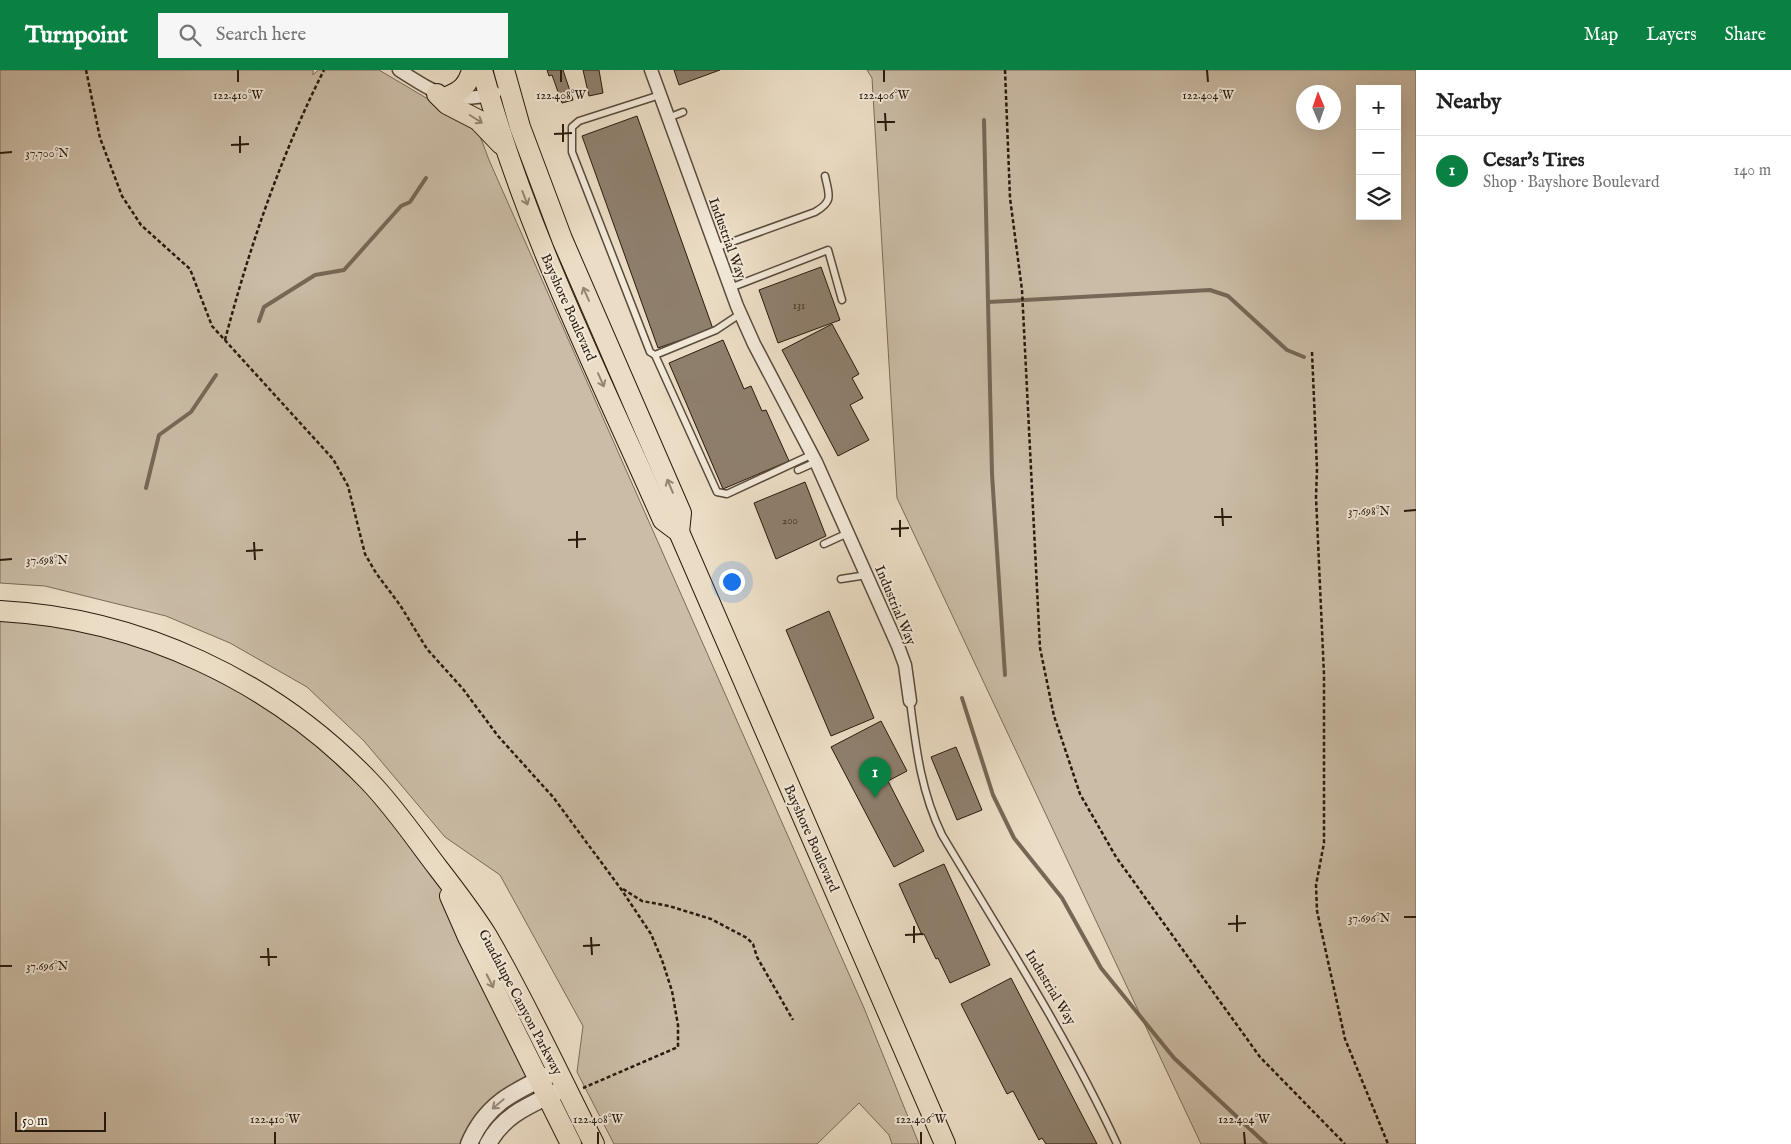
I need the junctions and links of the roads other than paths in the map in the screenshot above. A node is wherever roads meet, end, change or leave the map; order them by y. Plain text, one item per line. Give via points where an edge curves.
1 (399, 70) edge
2 (472, 70) edge
3 (482, 70) edge
4 (651, 70) edge
5 (507, 80) edge
6 (489, 95) junction
7 (660, 95) junction
8 (442, 96) junction
9 (683, 112) dead end
10 (668, 118) junction
11 (508, 153) junction
12 (825, 176) dead end
13 (715, 248) junction
14 (730, 288) junction
15 (842, 300) dead end
16 (740, 314) junction
17 (655, 355) junction
18 (814, 458) junction
19 (798, 470) dead end
20 (678, 532) junction
21 (848, 533) junction
22 (824, 544) dead end
23 (866, 575) junction
24 (841, 579) dead end
25 (0, 611) edge
26 (910, 701) joint
27 (553, 1084) junction
28 (469, 1144) edge
29 (488, 1144) edge
30 (571, 1144) edge
31 (594, 1144) edge
32 (945, 1144) edge
33 (1117, 1144) edge

1 - 8 street
2 - 8 main road via 468,84 459,92
3 - 6 main road, Bayshore Boulevard
4 - 7 street, Industrial Way
5 - 6 street
20 -> 5 main road, Bayshore Boulevard via 681,513 562,239 520,127
6 - 8 street via 468,99
6 - 11 main road, Bayshore Boulevard
7 - 10 street, Industrial Way
7 - 17 lane via 578,121 572,127 570,139 572,152 650,352
8 -> 11 main road via 447,104 478,120
9 - 10 lane
10 - 13 street, Industrial Way
11 -> 20 main road, Bayshore Boulevard via 543,246 663,520
12 - 13 lane via 829,196 825,206
13 - 14 street, Industrial Way
14 - 15 lane via 828,250
14 - 16 street, Industrial Way
16 - 17 lane via 716,330
16 - 18 street, Industrial Way
17 - 18 lane via 717,492 727,494
18 - 19 lane
18 - 21 street, Industrial Way
20 - 32 main road, Bayshore Boulevard
21 - 22 lane
21 - 23 street, Industrial Way
23 - 24 lane
23 - 26 street, Industrial Way via 905,665
25 - 27 main road, Guadalupe Canyon Parkway via 59,617 139,637 190,656 263,695 308,726 350,762 400,815 437,867 468,938
26 - 33 lane, Industrial Way via 919,772 933,816 1063,1036
27 -> 28 street via 498,1102 486,1114
27 - 29 street via 510,1116
27 - 30 main road, Guadalupe Canyon Parkway
27 - 31 main road, Guadalupe Canyon Parkway

